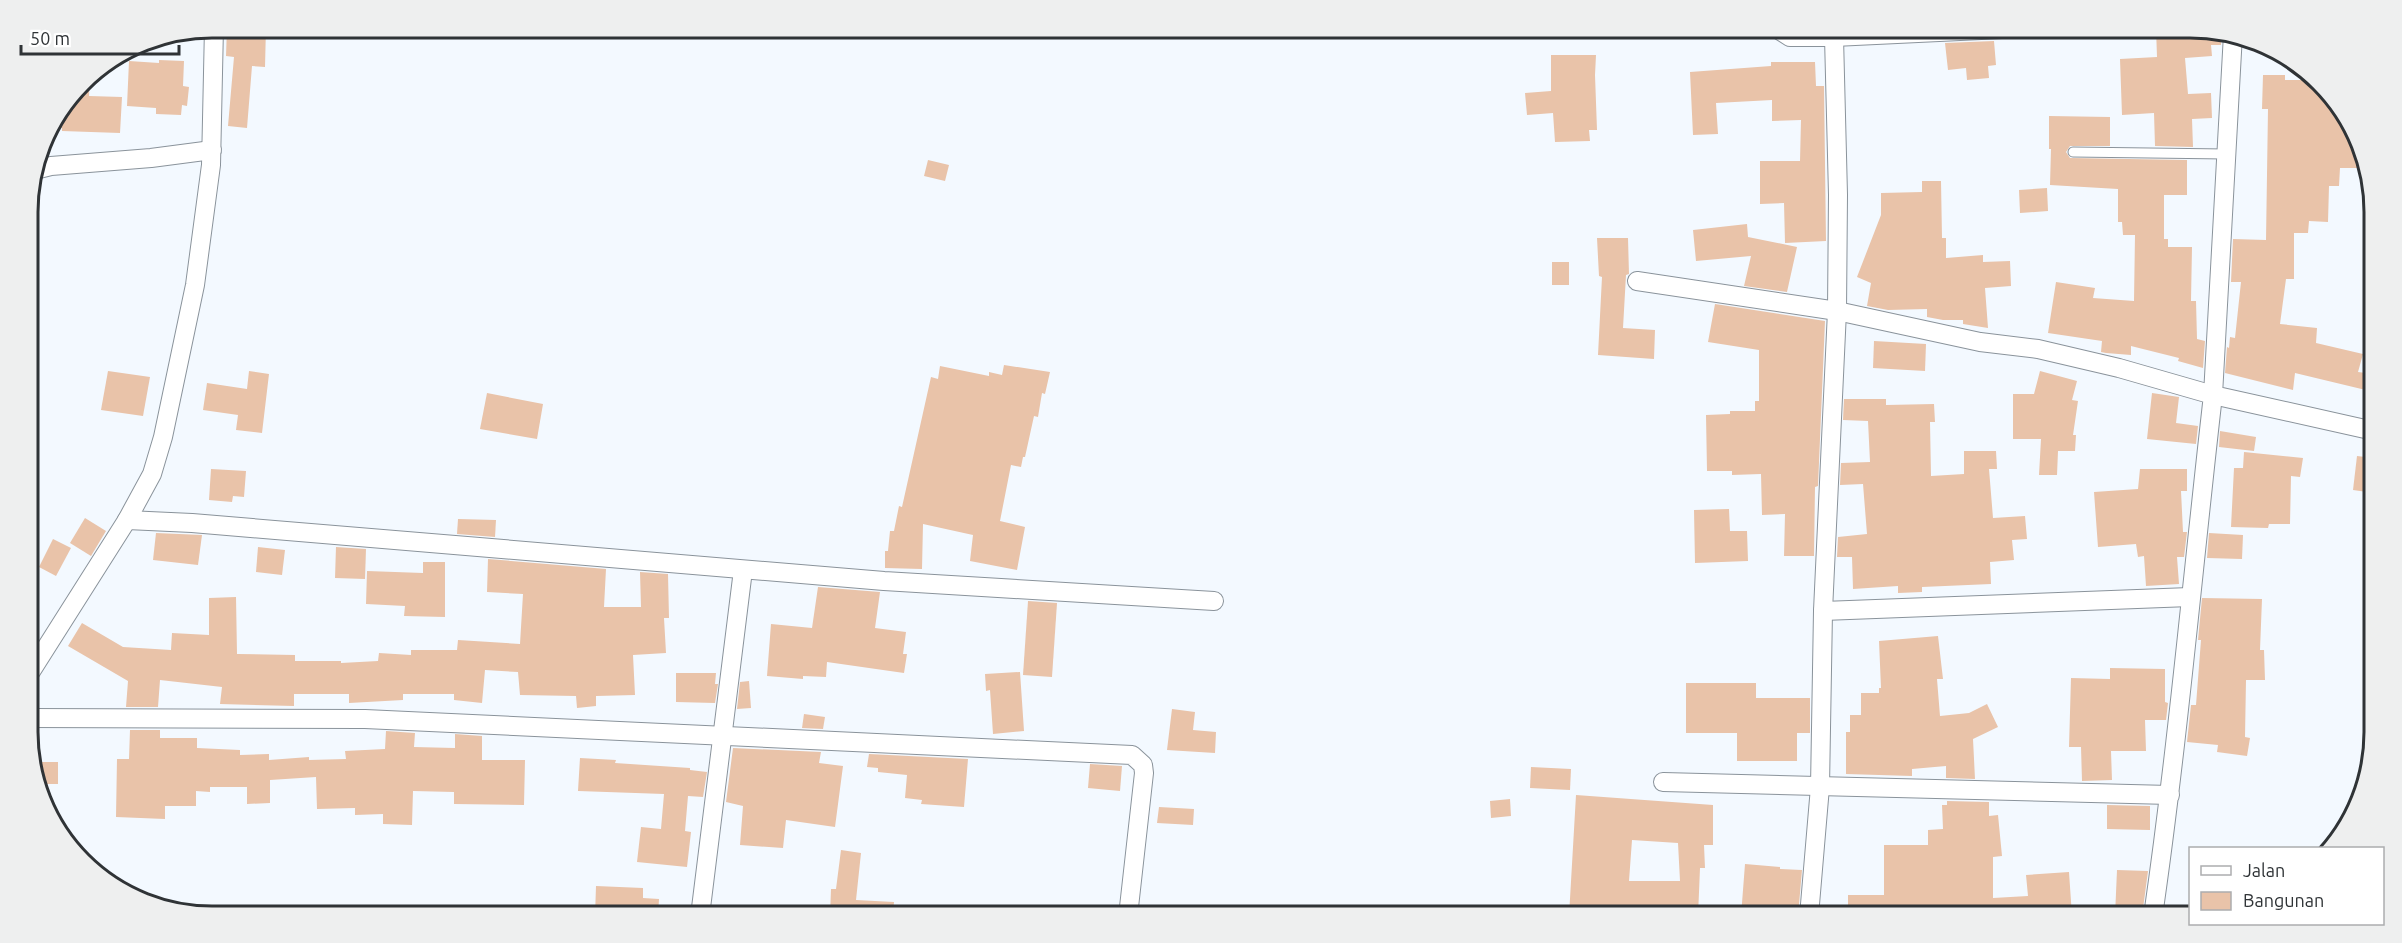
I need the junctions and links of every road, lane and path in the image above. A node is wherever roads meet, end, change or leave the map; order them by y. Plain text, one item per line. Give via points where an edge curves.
1 (214, 38) edge
2 (1834, 38) edge
3 (2232, 43) edge
4 (212, 150) junction
5 (2073, 152) dead end
6 (2226, 154) junction
7 (43, 168) edge
8 (1637, 281) dead end
9 (1837, 311) junction
10 (2213, 395) junction
11 (2364, 429) edge
12 (127, 520) junction
13 (743, 570) junction
14 (2190, 597) junction
15 (1214, 601) dead end
16 (1823, 610) junction
17 (38, 660) edge
18 (38, 718) edge
19 (723, 735) junction
20 (1663, 782) dead end
21 (1820, 787) junction
22 (2170, 795) junction
23 (1810, 905) edge
24 (2155, 905) edge
25 (701, 906) edge
26 (1129, 906) edge

1 - 4 street
2 - 9 street
3 - 6 street
4 - 7 street
4 - 12 street via 195,285 163,437 152,474
5 - 6 lane
6 - 10 street
8 - 9 street
9 - 10 street via 1980,342 2038,349
9 - 16 street
10 - 11 street
10 - 14 street
12 - 13 street
12 - 17 street
13 - 15 street
13 - 19 street
14 - 16 street
14 - 22 street
16 - 21 street
18 - 19 street via 365,719
19 - 25 street
19 - 26 street via 1132,755 1143,765 1144,773
20 - 21 street
21 - 22 street
21 - 23 street
22 - 24 street

